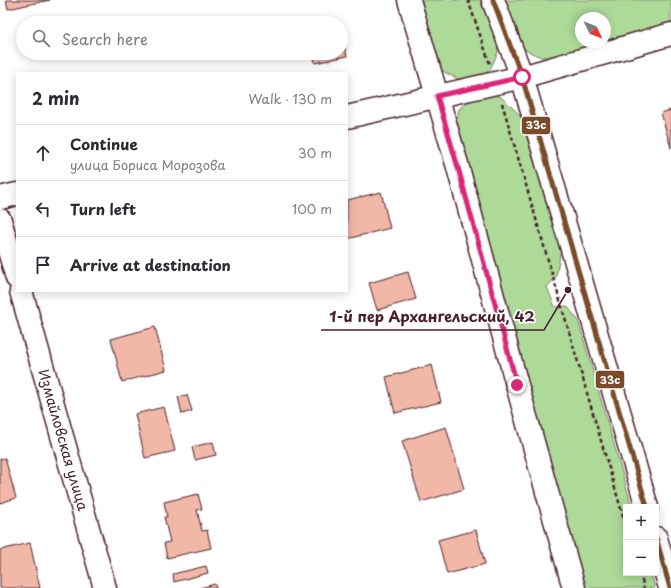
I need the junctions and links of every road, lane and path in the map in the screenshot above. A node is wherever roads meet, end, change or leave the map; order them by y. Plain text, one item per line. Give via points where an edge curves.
1 (409, 0) edge
2 (468, 0) edge
3 (493, 0) edge
4 (671, 34) edge
5 (491, 66) dead end
6 (522, 77) junction
7 (437, 96) junction
8 (502, 102) dead end
9 (348, 117) edge
10 (16, 194) edge
11 (0, 198) edge
12 (0, 220) edge
13 (16, 275) edge
14 (21, 292) edge
15 (646, 504) edge
16 (623, 516) edge
17 (657, 540) edge
18 (641, 576) edge
19 (105, 588) edge
20 (574, 588) edge
21 (644, 588) edge
22 (670, 588) edge

1 - 7 street
2 - 5 path
3 - 6 street
4 - 6 street
6 - 7 street
6 - 15 street
7 - 9 street
7 - 20 street
8 - 16 path
10 - 11 street
12 - 13 street
14 - 19 street, Измайловская улица
17 - 22 street
18 - 21 path

